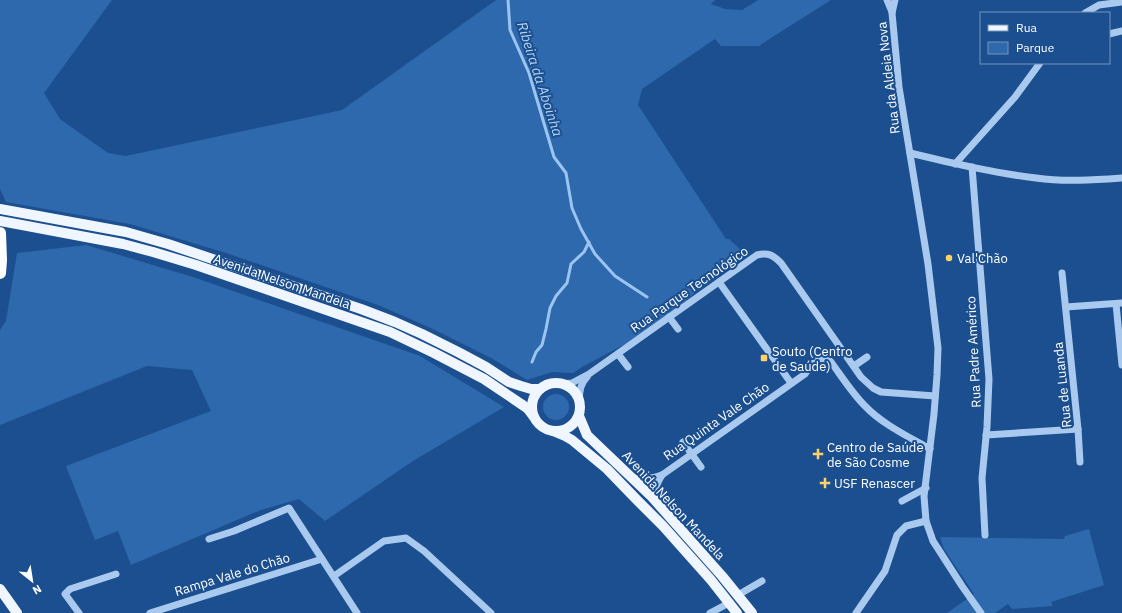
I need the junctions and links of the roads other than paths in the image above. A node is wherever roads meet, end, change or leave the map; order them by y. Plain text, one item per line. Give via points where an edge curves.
1 (888, 0) edge
2 (895, 0) edge
3 (1122, 2) edge
4 (1087, 12) edge
5 (892, 13) junction
6 (1122, 31) edge
7 (1110, 34) edge
8 (1039, 64) edge
9 (910, 153) junction
10 (955, 164) junction
11 (972, 168) junction
12 (1122, 178) edge
13 (0, 209) edge
14 (0, 221) edge
15 (0, 234) edge
16 (1062, 273) dead end
17 (0, 274) edge
18 (719, 282) junction
19 (1119, 303) edge
20 (1066, 307) junction
21 (670, 317) junction
22 (678, 330) dead end
23 (618, 354) junction
24 (867, 357) dead end
25 (1122, 365) edge
26 (854, 366) junction
27 (628, 367) dead end
28 (589, 374) junction
29 (791, 383) junction
30 (563, 384) junction
31 (540, 389) junction
32 (935, 396) junction
33 (579, 400) junction
34 (579, 416) junction
35 (534, 418) junction
36 (1078, 429) junction
37 (552, 431) junction
38 (986, 435) junction
39 (683, 442) dead end
40 (930, 448) junction
41 (692, 454) junction
42 (1080, 462) dead end
43 (701, 467) dead end
44 (662, 475) junction
45 (631, 476) junction
46 (926, 488) junction
47 (902, 501) dead end
48 (660, 505) junction
49 (926, 521) junction
50 (985, 535) dead end
51 (208, 539) dead end
52 (322, 559) junction
53 (116, 574) dead end
54 (334, 576) junction
55 (762, 581) dead end
56 (0, 589) edge
57 (738, 595) junction
58 (729, 603) junction
59 (17, 613) edge
60 (79, 613) edge
61 (150, 613) edge
62 (357, 613) edge
63 (491, 613) edge
64 (710, 613) edge
65 (737, 613) edge
66 (752, 613) edge
67 (856, 613) edge
68 (981, 613) edge

1 - 5 street
2 - 5 street, Rua da Aldeia Nova
3 - 4 street via 1099,4
5 - 9 street, Rua da Aldeia Nova via 899,87
6 - 7 street
8 - 10 street
9 - 10 street
9 - 32 street, Rua da Aldeia Nova via 928,264 938,348
10 - 11 street
11 - 12 street via 1064,180
11 - 38 street, Rua Padre Américo via 989,379
13 - 31 main road, Avenida Nelson Mandela via 126,232 184,249 395,322 458,352 509,382
14 - 35 main road, Avenida Nelson Mandela via 153,252 371,325 414,343 484,379 528,409
15 - 17 highway
16 - 20 street, Rua de Luanda
18 - 21 street, Rua Parque Tecnológico
18 - 26 street, Rua Parque Tecnológico via 757,255 768,253 774,256
18 - 29 street
19 - 20 street
19 - 25 street
20 - 36 street, Rua de Luanda
21 - 22 street
21 - 23 street, Rua Parque Tecnológico
23 - 27 street
23 - 28 street, Rua Parque Tecnológico
24 - 26 street
26 - 32 street, Rua Parque Tecnológico via 861,377 881,392
28 - 30 street, Rua Parque Tecnológico via 572,383
28 - 33 street, Rua Parque Tecnológico via 583,380
29 - 40 street, Rua Quinta Vale Chão via 805,374 812,363 820,358 827,359 866,408 881,420
29 - 41 street, Rua Quinta Vale Chão
30 - 31 main road via 547,384
30 - 33 main road via 576,393
31 - 35 main road via 532,402
32 - 40 street, Rua da Aldeia Nova
33 - 34 main road
34 - 37 main road via 568,428
34 - 45 main road, Avenida Nelson Mandela via 587,435
35 - 37 main road via 544,428
36 - 38 street
36 - 42 street, Rua de Luanda
37 - 58 main road, Avenida Nelson Mandela via 572,440 607,470 663,526
38 - 50 street, Rua Padre Américo via 982,478
39 - 41 street
40 - 46 street, Rua da Aldeia Nova
41 - 43 street
41 - 44 street, Rua Quinta Vale Chão
44 - 45 street, Rua Quinta Vale Chão via 644,479
44 - 48 street, Rua Quinta Vale Chão via 656,484 655,492
45 - 48 main road, Avenida Nelson Mandela
46 - 47 street
46 - 49 street, Rua da Aldeia Nova
48 - 57 main road, Avenida Nelson Mandela
49 - 67 street via 906,526 897,535 885,571
49 - 68 street, Rua da Aldeia Nova via 933,541
51 - 52 street via 290,508
52 - 54 street
52 - 61 street, Rampa Vale do Chão
53 - 60 street via 70,588 65,594
54 - 62 street
54 - 63 street via 384,541 406,538 424,551
55 - 57 street
56 - 59 main road
57 - 66 main road, Avenida Nelson Mandela
58 - 64 street
58 - 65 main road, Avenida Nelson Mandela

